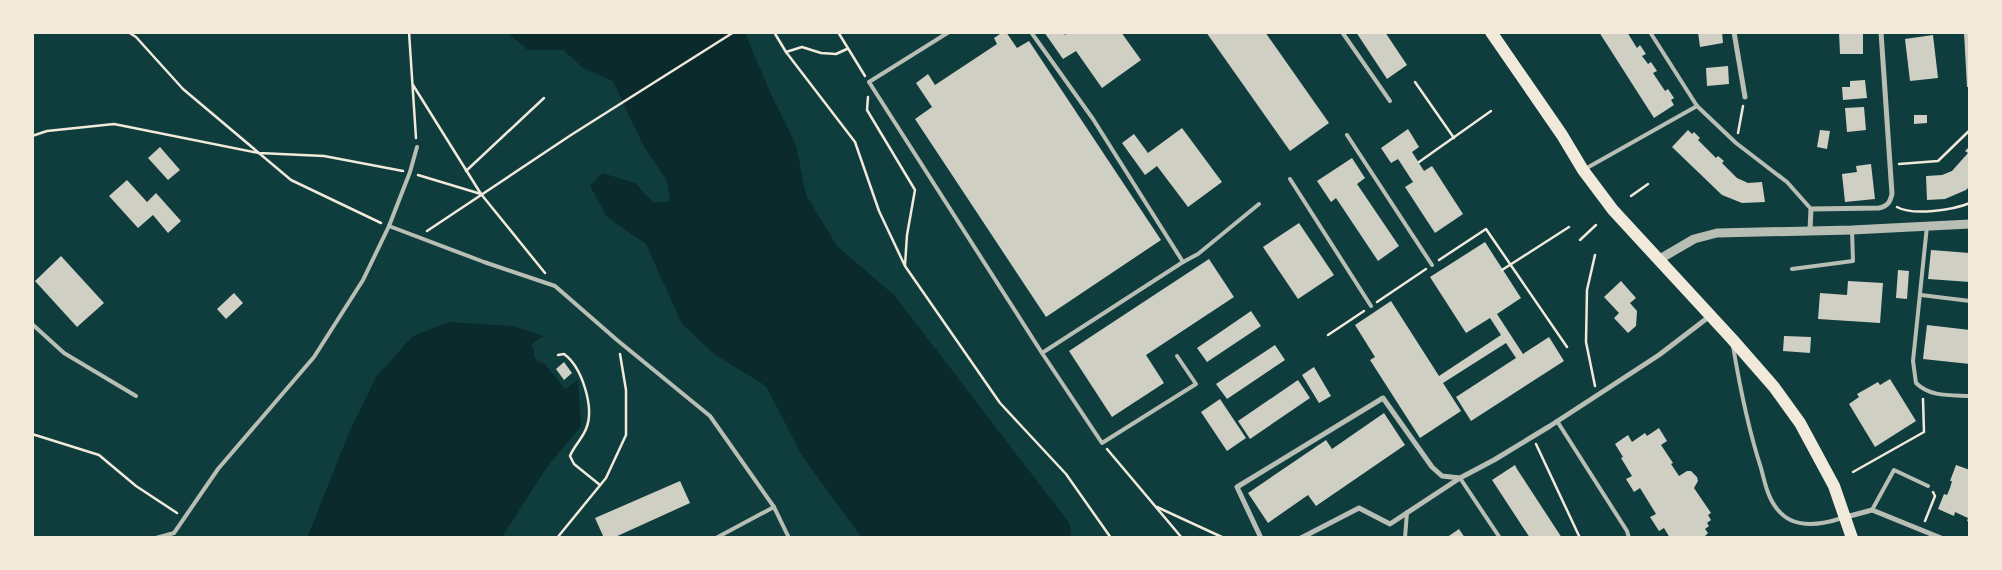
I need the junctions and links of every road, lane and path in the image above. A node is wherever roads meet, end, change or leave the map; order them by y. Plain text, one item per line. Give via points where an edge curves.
1 (128, 32) edge
2 (409, 32) edge
3 (734, 32) edge
4 (774, 32) edge
5 (838, 32) edge
6 (949, 32) edge
7 (1030, 32) edge
8 (1342, 32) edge
9 (1491, 32) edge
10 (1650, 32) edge
11 (1734, 32) edge
12 (1881, 32) edge
13 (847, 49) junction
14 (786, 52) junction
15 (869, 82) junction
16 (1415, 82) dead end
17 (413, 85) junction
18 (544, 98) dead end
19 (1745, 98) joint
20 (1390, 101) dead end
21 (1696, 106) junction
22 (1491, 111) dead end
23 (1970, 130) edge
24 (1347, 135) dead end
25 (32, 136) edge
26 (1454, 138) junction
27 (1736, 144) junction
28 (417, 147) joint
29 (259, 154) junction
30 (344, 160) dead end
31 (1419, 162) dead end
32 (1890, 165) junction
33 (1583, 170) junction
34 (466, 171) junction
35 (1290, 179) dead end
36 (1648, 184) dead end
37 (481, 194) junction
38 (1632, 196) dead end
39 (1890, 202) junction
40 (1970, 203) edge
41 (1258, 204) dead end
42 (1811, 210) junction
43 (1970, 224) edge
44 (1596, 225) dead end
45 (389, 226) junction
46 (1926, 226) junction
47 (1569, 227) dead end
48 (1810, 230) junction
49 (1852, 230) junction
50 (416, 238) junction
51 (1580, 240) dead end
52 (1595, 255) dead end
53 (1658, 260) junction
54 (1183, 262) junction
55 (1510, 264) junction
56 (1432, 265) junction
57 (905, 266) junction
58 (1792, 269) dead end
59 (1502, 270) dead end
60 (555, 286) junction
61 (1921, 295) junction
62 (1970, 301) edge
63 (1371, 306) junction
64 (1711, 316) junction
65 (32, 324) edge
66 (1328, 334) dead end
67 (1732, 339) junction
68 (617, 340) junction
69 (1567, 347) dead end
70 (1042, 353) junction
71 (558, 355) dead end
72 (1177, 356) dead end
73 (1923, 390) junction
74 (1597, 395) junction
75 (136, 396) dead end
76 (1970, 396) edge
77 (1557, 421) junction
78 (32, 434) edge
79 (1532, 435) junction
80 (1102, 443) junction
81 (1853, 472) dead end
82 (1460, 478) junction
83 (600, 485) junction
84 (1928, 486) joint
85 (1155, 506) junction
86 (774, 507) junction
87 (1872, 510) junction
88 (1408, 512) junction
89 (1846, 517) junction
90 (184, 518) junction
91 (1922, 530) junction
92 (175, 535) edge
93 (156, 538) edge
94 (557, 538) edge
95 (716, 538) edge
96 (788, 538) edge
97 (1111, 538) edge
98 (1182, 538) edge
99 (1224, 538) edge
100 (1261, 538) edge
101 (1300, 538) edge
102 (1405, 538) edge
103 (1500, 538) edge
104 (1580, 538) edge
105 (1629, 538) edge
106 (1852, 538) edge
107 (1941, 538) edge

1 - 29 path via 183,89
2 - 17 path
3 - 37 path
4 - 14 path
5 - 13 path
6 - 15 lane
7 - 54 lane via 1093,120
8 - 20 lane
9 - 33 main road
10 - 21 lane
11 - 19 street
12 - 32 street
13 - 14 path via 836,54 802,48
13 - 15 path
14 - 57 path via 855,142 879,211
15 - 57 path via 867,110 916,190
15 - 70 lane
16 - 26 path
17 - 28 path
17 - 34 path
18 - 34 path
19 - 27 path
21 - 27 lane
21 - 33 lane
22 - 26 path
23 - 32 path via 1938,161
24 - 56 lane
25 - 29 path via 47,131 114,124
26 - 31 path
27 - 42 lane via 1787,182
28 - 45 lane
29 - 30 path via 324,156
29 - 45 path via 291,180
32 - 39 street
33 - 53 main road via 1613,210
34 - 37 path
35 - 63 lane
36 - 38 path
37 - 50 path
37 - 60 path
39 - 40 path via 1910,212
39 - 42 street via 1879,208
41 - 54 lane via 1198,254
42 - 48 street
43 - 46 street
44 - 51 path
45 - 50 lane
45 - 90 lane via 363,280 314,357 218,469
46 - 49 street
46 - 61 lane
47 - 55 path
48 - 49 street
48 - 53 street via 1704,235
49 - 58 lane via 1853,261
50 - 60 lane
52 - 74 path via 1587,290 1586,342
53 - 64 main road
54 - 70 lane
55 - 56 path via 1486,229
55 - 59 path
55 - 69 path
56 - 63 path
57 - 97 path via 1000,403 1066,474
60 - 68 lane
61 - 62 lane
61 - 73 lane via 1913,361 1916,383
63 - 66 path
64 - 67 main road
64 - 74 street
65 - 75 lane via 64,353
67 - 89 main road via 1800,423 1830,478
67 - 89 lane via 1747,423 1770,499 1778,511 1800,523 1815,525
68 - 83 path via 626,390 626,435
68 - 86 lane via 710,416
70 - 80 lane
71 - 83 path via 569,357 582,378 588,405 586,430 570,456 574,464
72 - 80 lane via 1196,384
73 - 76 lane
73 - 81 path via 1924,432
74 - 77 street
77 - 79 street
77 - 105 lane
78 - 90 path via 98,455 136,486
79 - 82 street
79 - 104 path
80 - 85 path
82 - 88 street
82 - 100 street via 1442,476 1432,467 1383,398 1237,487
82 - 103 lane
83 - 94 path
84 - 87 lane via 1894,470
84 - 91 path via 1935,496
85 - 98 path
85 - 99 path
86 - 95 lane
86 - 96 lane
87 - 89 street
87 - 91 street
88 - 101 street via 1390,524 1358,508
88 - 102 lane
89 - 106 main road
90 - 92 lane
91 - 107 street
92 - 93 lane

